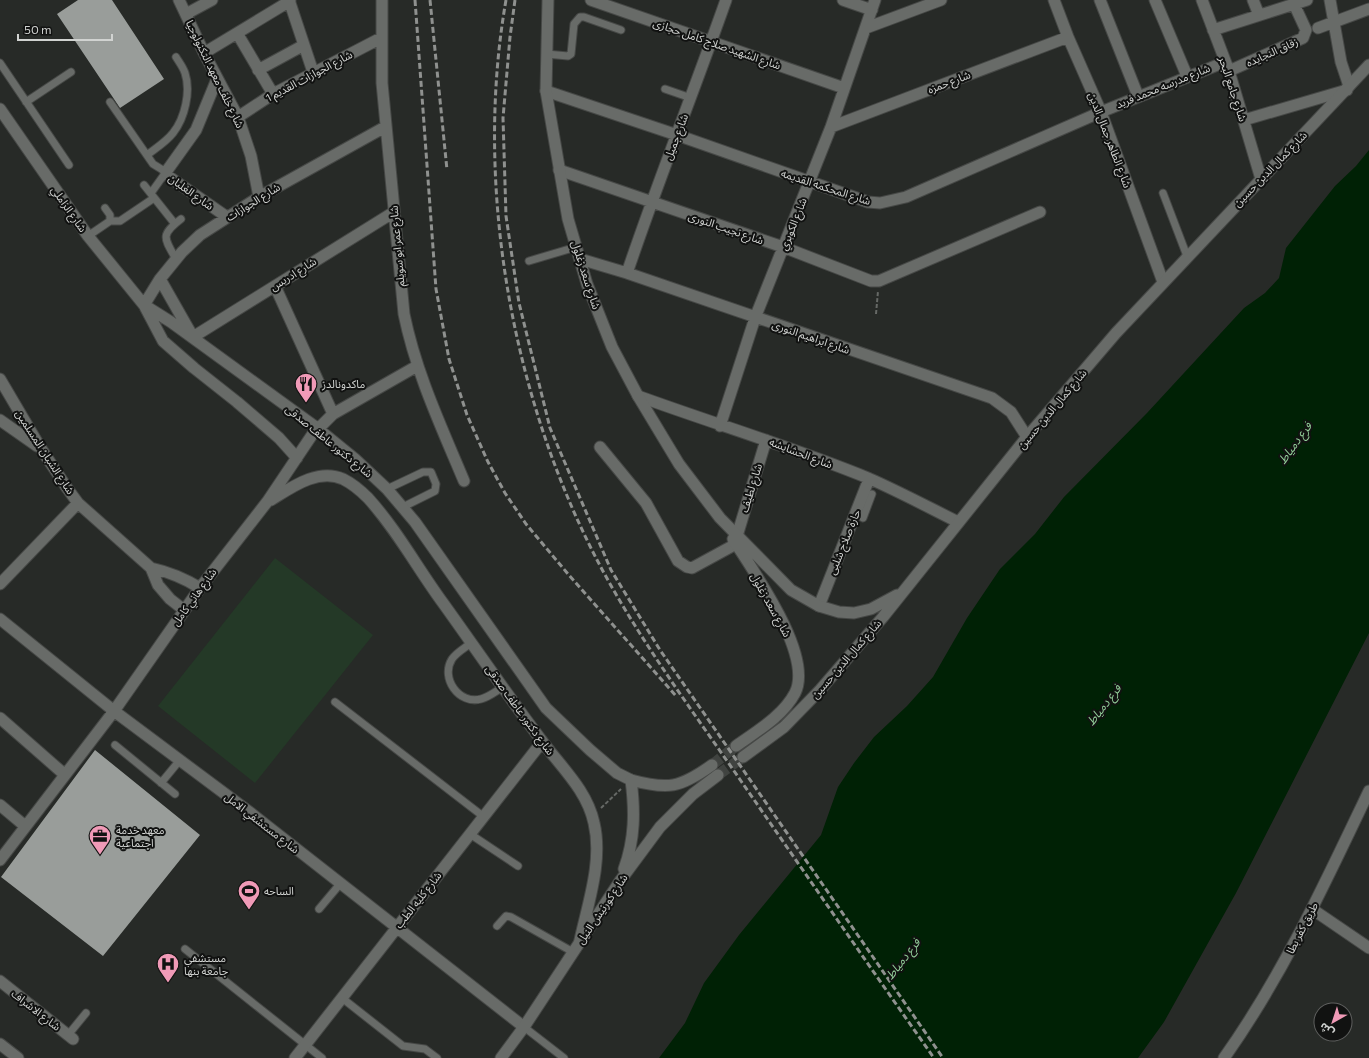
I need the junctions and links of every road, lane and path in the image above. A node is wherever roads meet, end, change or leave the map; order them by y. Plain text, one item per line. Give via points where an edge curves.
1 (179, 0) edge
2 (212, 0) edge
3 (382, 0) edge
4 (548, 0) edge
5 (591, 0) edge
6 (726, 0) edge
7 (843, 0) edge
8 (941, 0) edge
9 (1054, 0) edge
10 (1100, 0) edge
11 (1155, 0) edge
12 (1202, 0) edge
13 (1253, 0) edge
14 (1307, 0) edge
15 (1330, 0) edge
16 (289, 1) edge
17 (1295, 2) edge
18 (874, 5) edge
19 (1369, 10) edge
20 (186, 14) junction
21 (1259, 15) junction
22 (1335, 22) junction
23 (866, 28) junction
24 (1318, 28) dead end
25 (621, 30) dead end
26 (1213, 30) junction
27 (237, 34) junction
28 (1068, 37) junction
29 (381, 38) junction
30 (711, 42) junction
31 (304, 45) junction
32 (204, 53) junction
33 (546, 54) junction
34 (176, 56) dead end
35 (0, 63) edge
36 (1369, 65) edge
37 (1227, 66) junction
38 (258, 70) junction
39 (71, 72) dead end
40 (313, 72) junction
41 (1187, 76) junction
42 (217, 79) junction
43 (844, 88) junction
44 (1348, 88) junction
45 (665, 89) dead end
46 (546, 91) junction
47 (273, 94) junction
48 (1138, 96) junction
49 (691, 98) junction
50 (26, 102) junction
51 (110, 102) dead end
52 (0, 109) edge
53 (1101, 112) junction
54 (238, 117) junction
55 (1244, 120) junction
56 (385, 127) junction
57 (831, 127) junction
58 (677, 135) junction
59 (147, 155) junction
60 (69, 165) dead end
61 (559, 170) junction
62 (166, 172) junction
63 (1261, 179) junction
64 (809, 182) junction
65 (144, 185) dead end
66 (1163, 193) dead end
67 (152, 196) junction
68 (258, 197) junction
69 (651, 202) junction
70 (105, 208) dead end
71 (394, 212) junction
72 (1040, 212) dead end
73 (227, 217) junction
74 (181, 219) dead end
75 (110, 221) junction
76 (175, 224) junction
77 (88, 236) junction
78 (576, 247) junction
79 (783, 247) junction
80 (1187, 256) junction
81 (176, 259) junction
82 (580, 259) junction
83 (529, 261) dead end
84 (628, 273) junction
85 (160, 279) junction
86 (880, 281) junction
87 (1163, 282) junction
88 (275, 286) junction
89 (144, 305) junction
90 (876, 314) dead end
91 (755, 318) junction
92 (193, 338) junction
93 (417, 366) junction
94 (0, 379) edge
95 (638, 396) junction
96 (332, 414) junction
97 (0, 420) edge
98 (720, 426) junction
99 (317, 428) junction
100 (1027, 437) junction
101 (766, 440) junction
102 (40, 447) junction
103 (600, 447) dead end
104 (297, 458) junction
105 (869, 479) junction
106 (464, 481) dead end
107 (387, 489) junction
108 (872, 494) dead end
109 (368, 499) junction
110 (78, 502) junction
111 (267, 502) junction
112 (864, 502) junction
113 (403, 507) junction
114 (863, 518) dead end
115 (958, 522) junction
116 (736, 540) junction
117 (151, 568) junction
118 (0, 584) edge
119 (200, 588) junction
120 (901, 593) junction
121 (819, 606) junction
122 (184, 610) junction
123 (0, 619) edge
124 (471, 643) junction
125 (503, 687) junction
126 (335, 702) dead end
127 (114, 711) junction
128 (0, 718) edge
129 (542, 742) junction
130 (115, 745) dead end
131 (736, 746) tunnel mouth
132 (742, 757) tunnel mouth
133 (180, 760) junction
134 (712, 765) tunnel mouth
135 (64, 774) junction
136 (718, 775) tunnel mouth
137 (630, 780) junction
138 (161, 783) junction
139 (1369, 791) edge
140 (175, 794) dead end
141 (0, 805) edge
142 (592, 816) junction
143 (484, 817) junction
144 (25, 826) junction
145 (470, 834) junction
146 (0, 860) edge
147 (518, 866) dead end
148 (620, 881) junction
149 (340, 884) junction
150 (319, 909) dead end
151 (1312, 910) junction
152 (497, 926) dead end
153 (396, 929) junction
154 (580, 940) junction
155 (1369, 948) edge
156 (185, 949) dead end
157 (573, 952) junction
158 (0, 981) edge
159 (342, 998) junction
160 (86, 1013) dead end
161 (524, 1028) junction
162 (70, 1037) joint
163 (0, 1044) edge
164 (306, 1045) junction
165 (18, 1058) edge
166 (295, 1058) edge
167 (322, 1058) edge
168 (437, 1058) edge
169 (501, 1058) edge
170 (564, 1058) edge
171 (1224, 1058) edge

1 - 20 street, شارع خلف معهد التكنولوجيا
2 - 20 street
3 - 29 street, شارع عمر ابو سويلم
4 - 33 street, شارع سعد زغلول
5 - 30 street, شارع الشهيد صلاح كامل حجازى
6 - 30 street, شارع جميل
7 - 18 street
8 - 23 street
9 - 28 street, شارع الطاهر جمال الدين
10 - 48 street
11 - 41 street
12 - 26 street, شارع جامع البحر
13 - 21 street
14 - 17 street
15 - 22 street
16 - 27 street
16 - 31 street
17 - 21 street
17 - 37 street, زقاق النجايده via 1306,30 1303,38
18 - 23 street, شارع الكوبري
19 - 22 street
20 - 32 street, شارع خلف معهد التكنولوجيا
21 - 26 street
22 - 24 street
22 - 44 street
23 - 43 street, شارع الكوبري
25 - 33 lane via 580,17 574,24 571,54
26 - 37 street, شارع جامع البحر
27 - 32 street
27 - 38 street
28 - 53 street, شارع الطاهر جمال الدين
28 - 57 street, شارع حمزه
29 - 40 street, شارع الجوازات القديم 1
29 - 56 street, شارع عمر ابو سويلم
30 - 43 street, شارع الشهيد صلاح كامل حجازى
30 - 49 street, شارع جميل
31 - 38 street
31 - 40 street
32 - 42 street, شارع خلف معهد التكنولوجيا
33 - 46 street, شارع سعد زغلول
34 - 59 lane via 185,73 188,92 180,121 174,132
35 - 50 lane
36 - 44 street, شارع كمال الدين حسين
37 - 41 street, شارع مدرسه محمد فريد
37 - 55 street, شارع جامع البحر
38 - 47 street
39 - 50 lane
40 - 47 street, شارع الجوازات القديم 1
41 - 48 street, شارع مدرسه محمد فريد
42 - 54 street, شارع خلف معهد التكنولوجيا
42 - 62 street, شارع الغلبان via 196,130
43 - 57 street, شارع الكوبري
44 - 55 street
44 - 63 street, شارع كمال الدين حسين
45 - 49 lane
46 - 58 street, شارع المحكمه القديمه
46 - 61 street, شارع سعد زغلول
47 - 54 street, شارع الجوازات القديم 1
48 - 53 street, شارع مدرسه محمد فريد
49 - 58 street, شارع جميل
50 - 60 lane
51 - 59 lane
52 - 77 street, شارع الزاملي
53 - 64 street, شارع المحكمه القديمه via 893,202 868,202
53 - 87 street, شارع الطاهر جمال الدين
54 - 68 street, شارع خلف معهد التكنولوجيا via 251,156
55 - 63 street, شارع جامع البحر
56 - 68 street, شارع الجوازات
56 - 71 street, شارع عمر ابو سويلم
57 - 64 street, شارع الكوبري
58 - 64 street, شارع المحكمه القديمه
58 - 69 street, شارع جميل
59 - 62 lane via 153,164
61 - 69 street, شارع نجيب النورى
61 - 78 street, شارع سعد زغلول
62 - 67 lane
62 - 73 street, شارع الغلبان via 168,176
63 - 80 street, شارع كمال الدين حسين
64 - 79 street, شارع الكوبري
65 - 67 lane
66 - 80 lane
67 - 75 lane via 120,221
67 - 76 lane
68 - 73 street, شارع الجوازات
69 - 79 street, شارع نجيب النورى
69 - 84 street, شارع جميل
70 - 75 lane via 110,215
71 - 88 street, شارع ادريس
71 - 93 street, شارع عمر ابو سويلم via 404,314
72 - 86 street
73 - 81 street, شارع الجوازات via 200,235
74 - 76 lane
75 - 77 lane
76 - 81 lane via 166,232 165,238
77 - 89 street, شارع الزاملي
78 - 82 street, شارع سعد زغلول
78 - 83 lane
79 - 86 street, شارع نجيب النورى via 865,280
79 - 91 street, شارع الكوبري
80 - 87 street, شارع كمال الدين حسين
81 - 85 street, شارع الجوازات
82 - 84 street, شارع ابراهيم النورى
82 - 95 street, شارع سعد زغلول via 612,347
84 - 91 street, شارع ابراهيم النورى
85 - 89 street, شارع الجوازات
85 - 92 street
86 - 90 path
87 - 100 street, شارع كمال الدين حسين
88 - 92 street, شارع ادريس
88 - 96 street
89 - 92 street, شارع دكتور عاطف صدقى
89 - 104 street via 163,341 279,438
91 - 98 street, شارع الكوبري
91 - 100 street, شارع ابراهيم النورى via 992,398 1011,412
92 - 99 street, شارع دكتور عاطف صدقى
93 - 96 street, شارع هاني كامل
93 - 106 street, شارع عمر ابو سويلم
94 - 102 street, شارع الشبان المسلمين
95 - 98 street, شارع الحشايشه
95 - 116 street, شارع سعد زغلول via 679,464
96 - 99 street, شارع هاني كامل
97 - 102 street
98 - 101 street, شارع الحشايشه
99 - 104 street, شارع هاني كامل
99 - 107 street, شارع دكتور عاطف صدقى
100 - 115 street, شارع كمال الدين حسين
101 - 105 street, شارع الحشايشه
101 - 116 street, شارع لطيف
102 - 110 street, شارع الشبان المسلمين
103 - 116 street via 646,503 682,564 692,568
104 - 111 street, شارع هاني كامل
105 - 112 street, حارة صلاح شلبى
105 - 115 street, شارع الحشايشه
107 - 109 street
107 - 113 street, شارع دكتور عاطف صدقى
107 - 113 lane via 423,472 431,472 436,484 435,491
108 - 112 lane
109 - 111 street, شارع دكتور عاطف صدقى via 355,486 343,479 326,476 298,484
109 - 124 street, شارع دكتور عاطف صدقى via 392,528
110 - 117 street, شارع الشبان المسلمين
110 - 118 street
111 - 119 street, شارع هاني كامل
112 - 114 lane
112 - 121 street, حارة صلاح شلبى
113 - 137 street, شارع دكتور عاطف صدقى via 546,708 590,750 617,773
115 - 120 street, شارع كمال الدين حسين
116 - 121 street, شارع سعد زغلول via 791,590
116 - 131 street, شارع سعد زغلول via 786,628 798,666 795,692 778,714
117 - 119 street, شارع الشبان المسلمين via 168,572
117 - 122 street, شارع الشبان المسلمين via 158,585
119 - 122 street, شارع هاني كامل
120 - 121 street, شارع سعد زغلول via 871,609 854,613
120 - 132 street, شارع كمال الدين حسين via 801,711 784,728
122 - 127 street, شارع هاني كامل
123 - 127 street, شارع مستشفي الامل
124 - 125 street, شارع دكتور عاطف صدقى
124 - 125 lane via 452,660 448,669 453,689 465,698 480,700
125 - 129 street, شارع دكتور عاطف صدقى
126 - 143 lane
127 - 133 street, شارع مستشفي الامل
127 - 135 street, شارع هاني كامل
128 - 135 street
129 - 142 street, شارع دكتور عاطف صدقى via 579,789
129 - 143 street, شارع كليه الطب
130 - 138 lane
133 - 138 lane
133 - 149 street, شارع مستشفي الامل
134 - 137 street, شارع دكتور عاطف صدقى via 685,782 671,786 655,786
135 - 144 street, شارع هاني كامل
136 - 148 street, شارع كورنيش النيل via 676,809
137 - 142 path
137 - 148 street via 634,831 629,857
138 - 140 lane
139 - 151 street, طريق كفر بطا
141 - 144 street
142 - 154 street, شارع دكتور عاطف صدقى via 597,841 596,859
143 - 145 street, شارع كليه الطب
144 - 146 street, شارع هاني كامل
145 - 147 lane
145 - 153 street, شارع كليه الطب
148 - 154 street, شارع كورنيش النيل
149 - 150 lane
149 - 153 street, شارع مستشفي الامل
151 - 155 street
151 - 171 street, طريق كفر بطا via 1272,985
152 - 157 lane via 506,916 511,917
153 - 159 street, شارع كليه الطب
153 - 161 street, شارع مستشفي الامل
154 - 157 street, شارع كورنيش النيل
156 - 164 lane
157 - 161 street, شارع كورنيش النيل
158 - 162 street, شارع الاشراف
159 - 164 street, شارع كليه الطب
159 - 168 lane via 403,1046 425,1048
160 - 162 lane
161 - 169 street, شارع كورنيش النيل
161 - 170 lane
163 - 165 street
164 - 166 street, شارع كليه الطب
164 - 167 lane

